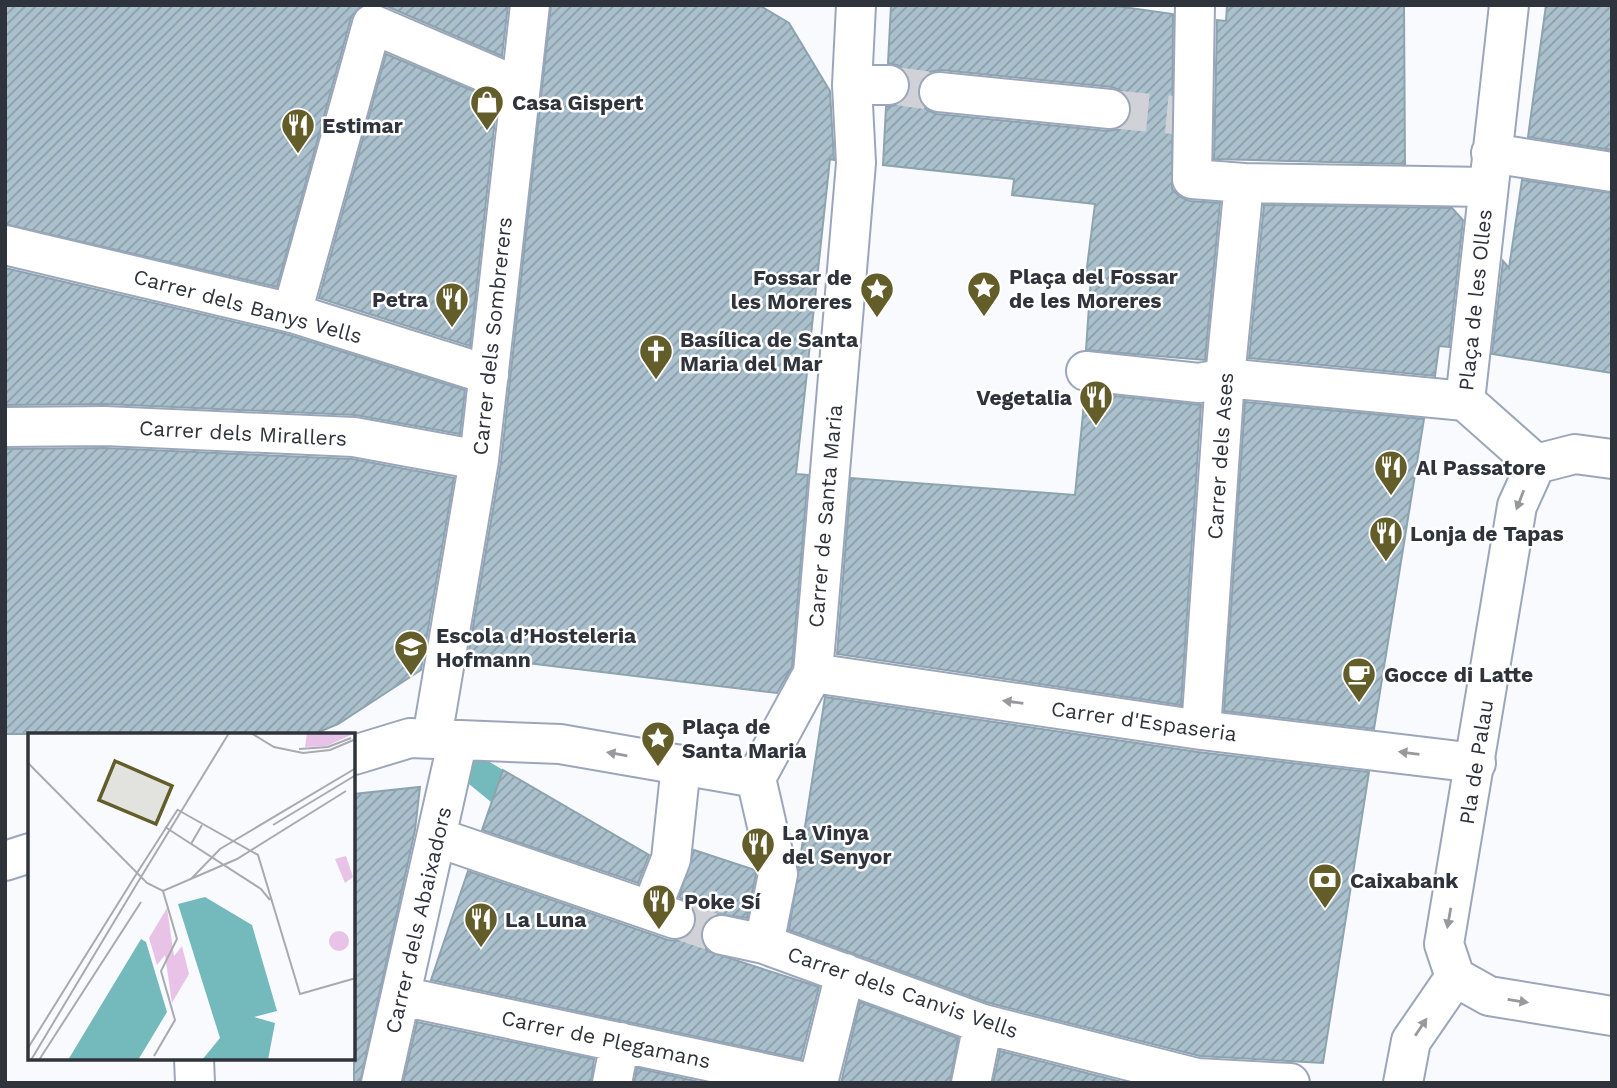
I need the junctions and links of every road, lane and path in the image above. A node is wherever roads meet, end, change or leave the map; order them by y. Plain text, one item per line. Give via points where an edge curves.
1 (530, 5) edge
2 (856, 5) edge
3 (1195, 5) edge
4 (1509, 5) edge
5 (519, 87) junction
6 (939, 92) tunnel mouth
7 (1110, 109) tunnel mouth
8 (1489, 170) junction
9 (1612, 172) edge
10 (1244, 183) junction
11 (5, 245) edge
12 (292, 313) junction
13 (1086, 371) dead end
14 (489, 375) junction
15 (1225, 378) junction
16 (1465, 401) junction
17 (5, 427) edge
18 (1612, 459) edge
19 (479, 460) junction
20 (1536, 464) junction
21 (808, 684) junction
22 (1201, 730) junction
23 (432, 744) junction
24 (355, 755) edge
25 (1476, 763) junction
26 (681, 765) junction
27 (756, 778) junction
28 (436, 837) junction
29 (28, 854) edge
30 (5, 861) edge
31 (722, 934) tunnel mouth
32 (764, 944) junction
33 (845, 974) junction
34 (1455, 977) junction
35 (401, 996) junction
36 (1612, 1016) edge
37 (983, 1024) junction
38 (620, 1042) junction
39 (194, 1060) edge
40 (1197, 1080) edge
41 (195, 1083) edge
42 (381, 1083) edge
43 (612, 1083) edge
44 (811, 1083) edge
45 (818, 1083) edge
46 (971, 1083) edge
47 (1290, 1083) edge
48 (1403, 1083) edge

1 - 5 street, Carrer dels Sombrerers
2 - 21 street, Carrer de Santa Maria via 871,85 856,163
3 - 10 street, Plaça de les Olles via 1192,179
4 - 8 street, Plaça de les Olles
5 - 12 street via 372,24
5 - 14 street, Carrer dels Sombrerers
6 - 7 street
8 - 9 street
8 - 10 street, Plaça de les Olles via 1406,185
8 - 16 street, Plaça de les Olles
10 - 15 street, Carrer dels Ases
11 - 12 street, Carrer dels Banys Vells
12 - 14 street, Carrer dels Banys Vells
13 - 15 street via 1199,383
14 - 19 street, Carrer dels Sombrerers
15 - 16 street
15 - 22 street, Carrer dels Ases
16 - 20 street, Plaça de les Olles
17 - 19 street, Carrer dels Mirallers via 105,426 354,437
18 - 20 street via 1575,454
19 - 23 street, Carrer dels Sombrerers
20 -> 25 street, Pla de Palau via 1517,506
22 -> 21 street, Carrer d'Espaseria
21 - 27 street
25 -> 22 street, Carrer d'Espaseria
23 - 24 street
26 -> 23 street via 560,744
23 - 28 street, Carrer dels Abaixadors
25 -> 34 street, Pla de Palau via 1444,944
26 - 27 street
26 - 28 street via 663,914
27 - 32 street via 778,874
28 - 35 street, Carrer dels Abaixadors
29 - 30 street
31 - 32 street, Carrer dels Canvis Vells
32 - 33 street, Carrer dels Canvis Vells
33 - 37 street, Carrer dels Canvis Vells
33 - 45 street
34 -> 36 street via 1489,996
48 -> 34 street via 1412,1041
35 - 38 street, Carrer de Plegamans
35 - 42 street, Carrer dels Abaixadors
37 - 40 street, Carrer dels Canvis Vells
37 - 46 street
38 - 43 street
38 - 44 street, Carrer de Plegamans
39 - 41 street
40 - 47 street, Carrer dels Canvis Vells

